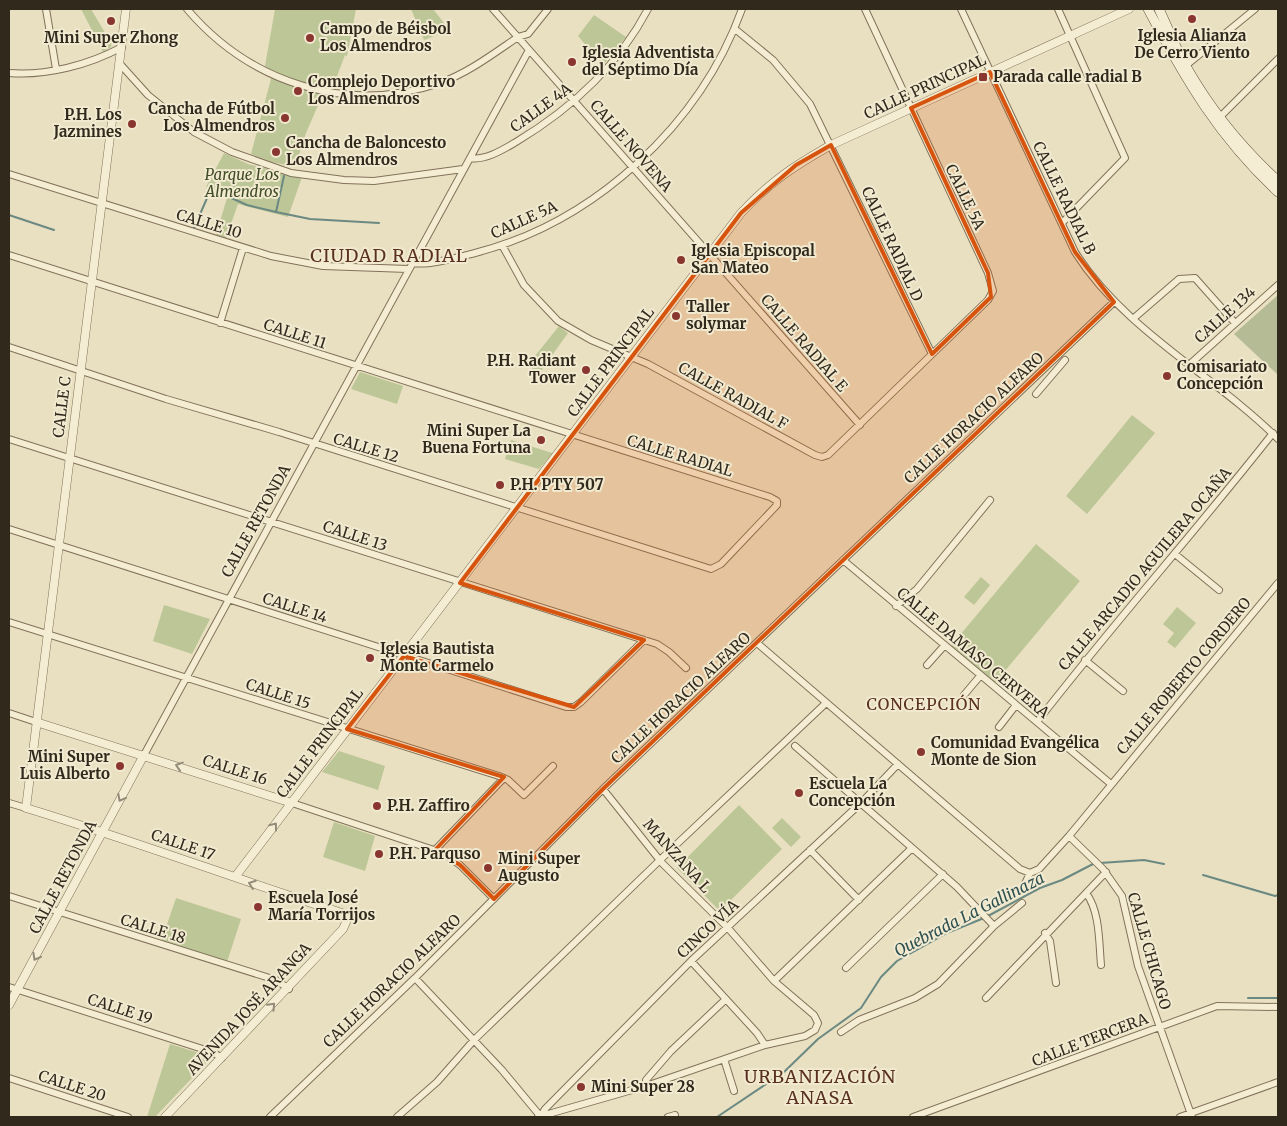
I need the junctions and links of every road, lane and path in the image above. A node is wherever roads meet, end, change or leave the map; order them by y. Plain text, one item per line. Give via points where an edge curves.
1 (46, 9) edge
2 (126, 9) edge
3 (187, 9) edge
4 (493, 9) edge
5 (548, 9) edge
6 (648, 9) edge
7 (742, 9) edge
8 (865, 9) edge
9 (961, 9) edge
10 (1058, 9) edge
11 (1129, 9) edge
12 (1148, 9) edge
13 (1159, 9) edge
14 (1255, 9) edge
15 (735, 29) junction
16 (1070, 35) junction
17 (518, 37) junction
18 (122, 47) junction
19 (529, 50) junction
20 (1278, 59) edge
21 (120, 64) junction
22 (1183, 68) junction
23 (56, 69) junction
24 (990, 72) junction
25 (9, 73) edge
26 (575, 101) junction
27 (911, 108) junction
28 (1217, 119) junction
29 (831, 145) junction
30 (470, 158) junction
31 (633, 168) junction
32 (464, 169) junction
33 (9, 174) edge
34 (1278, 181) edge
35 (1278, 192) edge
36 (102, 204) junction
37 (1062, 223) junction
38 (502, 245) junction
39 (243, 248) junction
40 (9, 255) edge
41 (710, 256) junction
42 (410, 266) junction
43 (91, 281) junction
44 (1278, 285) edge
45 (1114, 302) junction
46 (1134, 318) junction
47 (220, 323) junction
48 (1235, 323) junction
49 (9, 347) edge
50 (932, 354) junction
51 (632, 358) junction
52 (1053, 360) junction
53 (1065, 360) dead end
54 (1189, 365) junction
55 (1060, 366) junction
56 (356, 367) junction
57 (80, 370) junction
58 (1036, 394) dead end
59 (860, 425) junction
60 (1273, 433) junction
61 (573, 436) junction
62 (9, 439) edge
63 (1278, 439) edge
64 (314, 444) junction
65 (69, 457) junction
66 (990, 500) dead end
67 (517, 508) junction
68 (272, 522) junction
69 (9, 529) edge
70 (59, 545) junction
71 (1175, 554) junction
72 (843, 560) junction
73 (716, 568) joint
74 (460, 583) junction
75 (1278, 583) edge
76 (1218, 590) dead end
77 (228, 600) junction
78 (896, 606) junction
79 (9, 622) edge
80 (46, 634) junction
81 (644, 640) junction
82 (757, 643) junction
83 (944, 646) junction
84 (404, 656) junction
85 (1084, 660) junction
86 (927, 665) dead end
87 (686, 668) dead end
88 (980, 676) junction
89 (187, 678) junction
90 (1123, 691) dead end
91 (964, 695) dead end
92 (826, 703) junction
93 (1016, 706) junction
94 (9, 713) edge
95 (36, 722) junction
96 (1036, 722) junction
97 (999, 727) dead end
98 (347, 729) junction
99 (795, 746) dead end
100 (144, 755) junction
101 (898, 764) junction
102 (553, 766) dead end
103 (504, 778) junction
104 (1111, 784) junction
105 (602, 789) junction
106 (292, 802) junction
107 (862, 802) junction
108 (9, 803) edge
109 (26, 808) junction
110 (103, 832) junction
111 (1069, 836) junction
112 (912, 848) junction
113 (435, 850) junction
114 (810, 850) junction
115 (663, 863) junction
116 (1105, 871) junction
117 (1030, 873) junction
118 (943, 874) junction
119 (235, 877) junction
120 (1022, 890) dead end
121 (1086, 892) junction
122 (9, 896) edge
123 (494, 899) junction
124 (859, 900) junction
125 (1022, 902) dead end
126 (60, 912) junction
127 (347, 917) joint
128 (992, 924) junction
129 (728, 928) junction
130 (1045, 933) junction
131 (691, 962) junction
132 (1101, 965) dead end
133 (846, 968) dead end
134 (414, 978) junction
135 (774, 981) junction
136 (1056, 983) dead end
137 (9, 987) edge
138 (288, 989) junction
139 (17, 990) junction
140 (986, 998) dead end
141 (726, 999) junction
142 (9, 1005) edge
143 (1278, 1007) edge
144 (1158, 1028) junction
145 (841, 1032) dead end
146 (474, 1040) junction
147 (765, 1045) junction
148 (222, 1058) junction
149 (724, 1059) junction
150 (9, 1078) edge
151 (1278, 1082) edge
152 (646, 1086) junction
153 (734, 1091) dead end
154 (1191, 1115) edge
155 (128, 1117) edge
156 (165, 1117) edge
157 (270, 1117) edge
158 (397, 1117) edge
159 (540, 1117) edge
160 (913, 1117) edge
161 (1180, 1117) edge

1 - 23 street
2 - 18 street, CALLE C
3 - 17 street via 215,39 270,74 308,88 345,93 385,94 440,83 465,72
4 - 17 street, CALLE NOVENA
5 - 17 street via 528,34
6 - 26 street, CALLE 4A via 626,46
7 - 15 street, CALLE 5A
8 - 27 street, CALLE 5A
9 - 24 street, CALLE RADIAL B
10 - 16 street
11 - 16 street, CALLE PRINCIPAL
12 - 22 main road
13 - 22 main road
14 - 22 street
15 - 29 street, CALLE RADIAL D via 793,81 810,104
15 - 31 street, CALLE 5A via 688,108
16 - 24 street, CALLE PRINCIPAL
16 - 37 street via 1126,158
17 - 19 street, CALLE NOVENA
18 - 21 street, CALLE C
18 - 23 street via 104,57
19 - 26 street, CALLE NOVENA
19 - 30 street, CALLE RETONDA
20 - 28 street
21 - 32 street via 148,95 184,124 232,152 291,173 361,182
21 - 36 street, CALLE C
22 - 28 main road
23 - 25 street
24 - 27 street, CALLE PRINCIPAL
24 - 37 street, CALLE RADIAL B
26 - 30 street, CALLE 4A via 509,146 478,159
26 - 31 street, CALLE NOVENA
27 - 29 street, CALLE PRINCIPAL
27 - 50 street, CALLE 5A via 993,290 991,297
28 - 34 main road
28 - 35 main road via 1231,144
29 - 41 street, CALLE PRINCIPAL via 769,184
29 - 50 street, CALLE RADIAL D
30 - 32 street, CALLE RETONDA
31 - 38 street, CALLE 5A via 579,207
31 - 41 street, CALLE NOVENA
32 - 42 street, CALLE RETONDA
33 - 36 street, CALLE 10
36 - 39 street, CALLE 10
36 - 43 street, CALLE C
37 - 45 street, CALLE RADIAL B via 1074,252 1089,275
38 - 42 street, CALLE 5A
38 - 51 street via 524,285 558,321
39 - 42 street, CALLE 10 via 322,266
39 - 47 street
40 - 43 street, CALLE 11
41 - 51 street, CALLE PRINCIPAL
41 - 59 street, CALLE RADIAL E
42 - 56 street, CALLE RETONDA
43 - 47 street, CALLE 11
43 - 57 street, CALLE C
44 - 48 street, CALLE 134
45 - 46 street, CALLE RADIAL B
45 - 52 street, CALLE HORACIO ALFARO
46 - 48 street via 1179,279 1187,277 1195,278
46 - 54 street, CALLE RADIAL B
47 - 56 street, CALLE 11
48 - 54 street, CALLE 134
49 - 57 street, CALLE 12
50 - 59 street
51 - 59 street, CALLE RADIAL F via 816,456 828,454
51 - 61 street, CALLE PRINCIPAL
52 - 55 street
52 - 72 street, CALLE HORACIO ALFARO
53 - 55 street
54 - 60 street
55 - 58 street
56 - 61 street, CALLE 11
56 - 64 street, CALLE RETONDA
57 - 64 street, CALLE 12
57 - 65 street, CALLE C
60 - 63 street
60 - 71 street, CALLE ARCADIO AGUILERA OCAÑA
61 - 67 street, CALLE PRINCIPAL
61 - 73 street, CALLE RADIAL via 778,502 776,509
62 - 65 street, CALLE 13
64 - 67 street, CALLE 12
64 - 68 street, CALLE RETONDA
65 - 68 street, CALLE 13
65 - 70 street, CALLE C
66 - 78 street via 917,589
67 - 73 street, CALLE 12
67 - 74 street, CALLE PRINCIPAL
68 - 74 street, CALLE 13
68 - 77 street, CALLE RETONDA
69 - 70 street, CALLE 14
70 - 77 street, CALLE 14
70 - 80 street, CALLE C
71 - 76 street
71 - 85 street, CALLE ARCADIO AGUILERA OCAÑA
72 - 78 street, CALLE DAMASO CERVERA
72 - 82 street, CALLE HORACIO ALFARO
74 - 81 street, CALLE 13
74 - 84 street, CALLE PRINCIPAL
75 - 104 street, CALLE ROBERTO CORDERO
77 - 84 street, CALLE 14
77 - 89 street, CALLE RETONDA
78 - 83 street, CALLE DAMASO CERVERA
79 - 80 street, CALLE 15
80 - 89 street, CALLE 15
80 - 95 street, CALLE C
81 - 84 street, CALLE 14 via 574,707
81 - 87 street, CALLE 13 via 662,647
82 - 92 street
82 - 105 street, CALLE HORACIO ALFARO
83 - 86 street
83 - 88 street, CALLE DAMASO CERVERA
84 - 98 street, CALLE PRINCIPAL
85 - 90 street
85 - 96 street, CALLE ARCADIO AGUILERA OCAÑA
88 - 91 street
88 - 93 street, CALLE DAMASO CERVERA
89 - 98 street, CALLE 15
89 - 100 street, CALLE RETONDA
92 - 101 street
92 - 115 street
93 - 96 street, CALLE DAMASO CERVERA
93 - 97 street
94 - 95 street, CALLE 16
95 - 100 street, CALLE 16
95 - 109 street, CALLE C
96 - 104 street, CALLE DAMASO CERVERA
98 - 103 street, CALLE 15
98 - 106 street, CALLE PRINCIPAL
99 - 107 street
106 -> 100 street, CALLE 16
100 -> 110 street, CALLE RETONDA
101 - 107 street, CINCO VÍA
101 - 117 street via 1020,869
102 - 103 street, CALLE 15 via 524,795
103 - 113 street
104 - 111 street, CALLE ROBERTO CORDERO
105 - 115 street, MANZANA L
105 - 123 street, CALLE HORACIO ALFARO
106 - 113 street, CALLE 16
119 -> 106 street, CALLE PRINCIPAL
107 - 112 street
107 - 114 street, CINCO VÍA
108 - 109 street, CALLE 17
109 - 110 street, CALLE 17
110 - 119 street, CALLE 17
110 - 126 street, CALLE RETONDA
111 - 116 street, CALLE CHICAGO
111 - 117 street, CALLE ROBERTO CORDERO via 1039,869
112 - 118 street
112 - 124 street
113 - 123 street, CALLE 16 via 460,865
114 - 124 street
114 - 129 street, CINCO VÍA
115 - 129 street, MANZANA L
115 - 146 street
116 - 121 street
116 - 144 street, CALLE CHICAGO via 1122,896 1132,948
117 - 120 street
118 - 128 street
118 - 133 street
127 -> 119 street, CALLE 17
121 - 130 street
121 - 132 street via 1096,917
122 - 126 street, CALLE 18
123 - 134 street, CALLE HORACIO ALFARO
124 - 135 street
125 - 128 street
126 - 138 street, CALLE 18 via 276,980
126 -> 139 street, CALLE RETONDA
127 - 138 street, AVENIDA JOSÉ ARANGA via 343,929
128 - 145 street via 938,984 915,998 859,1020
129 - 131 street, CINCO VÍA
129 - 135 street, MANZANA L
130 - 136 street via 1050,941
130 - 140 street
131 - 141 street
131 - 159 street, CINCO VÍA
134 - 146 street
134 - 157 street, CALLE HORACIO ALFARO
135 - 147 street, MANZANA L via 814,1015 818,1024 805,1036
137 - 139 street, CALLE 19
148 -> 138 street, AVENIDA JOSÉ ARANGA
139 - 142 street, CALLE RETONDA
139 - 148 street, CALLE 19 via 212,1052
141 - 147 street
141 - 152 street via 670,1051 646,1080
143 - 144 street, CALLE TERCERA via 1217,1006
144 - 154 street, CALLE CHICAGO
144 - 160 street, CALLE TERCERA
146 - 158 street via 437,1082
146 - 159 street
147 - 149 street
148 - 156 street, AVENIDA JOSÉ ARANGA
149 - 152 street
149 - 153 street
150 - 155 street, CALLE 20
151 - 154 street
152 - 159 street
154 - 161 street

